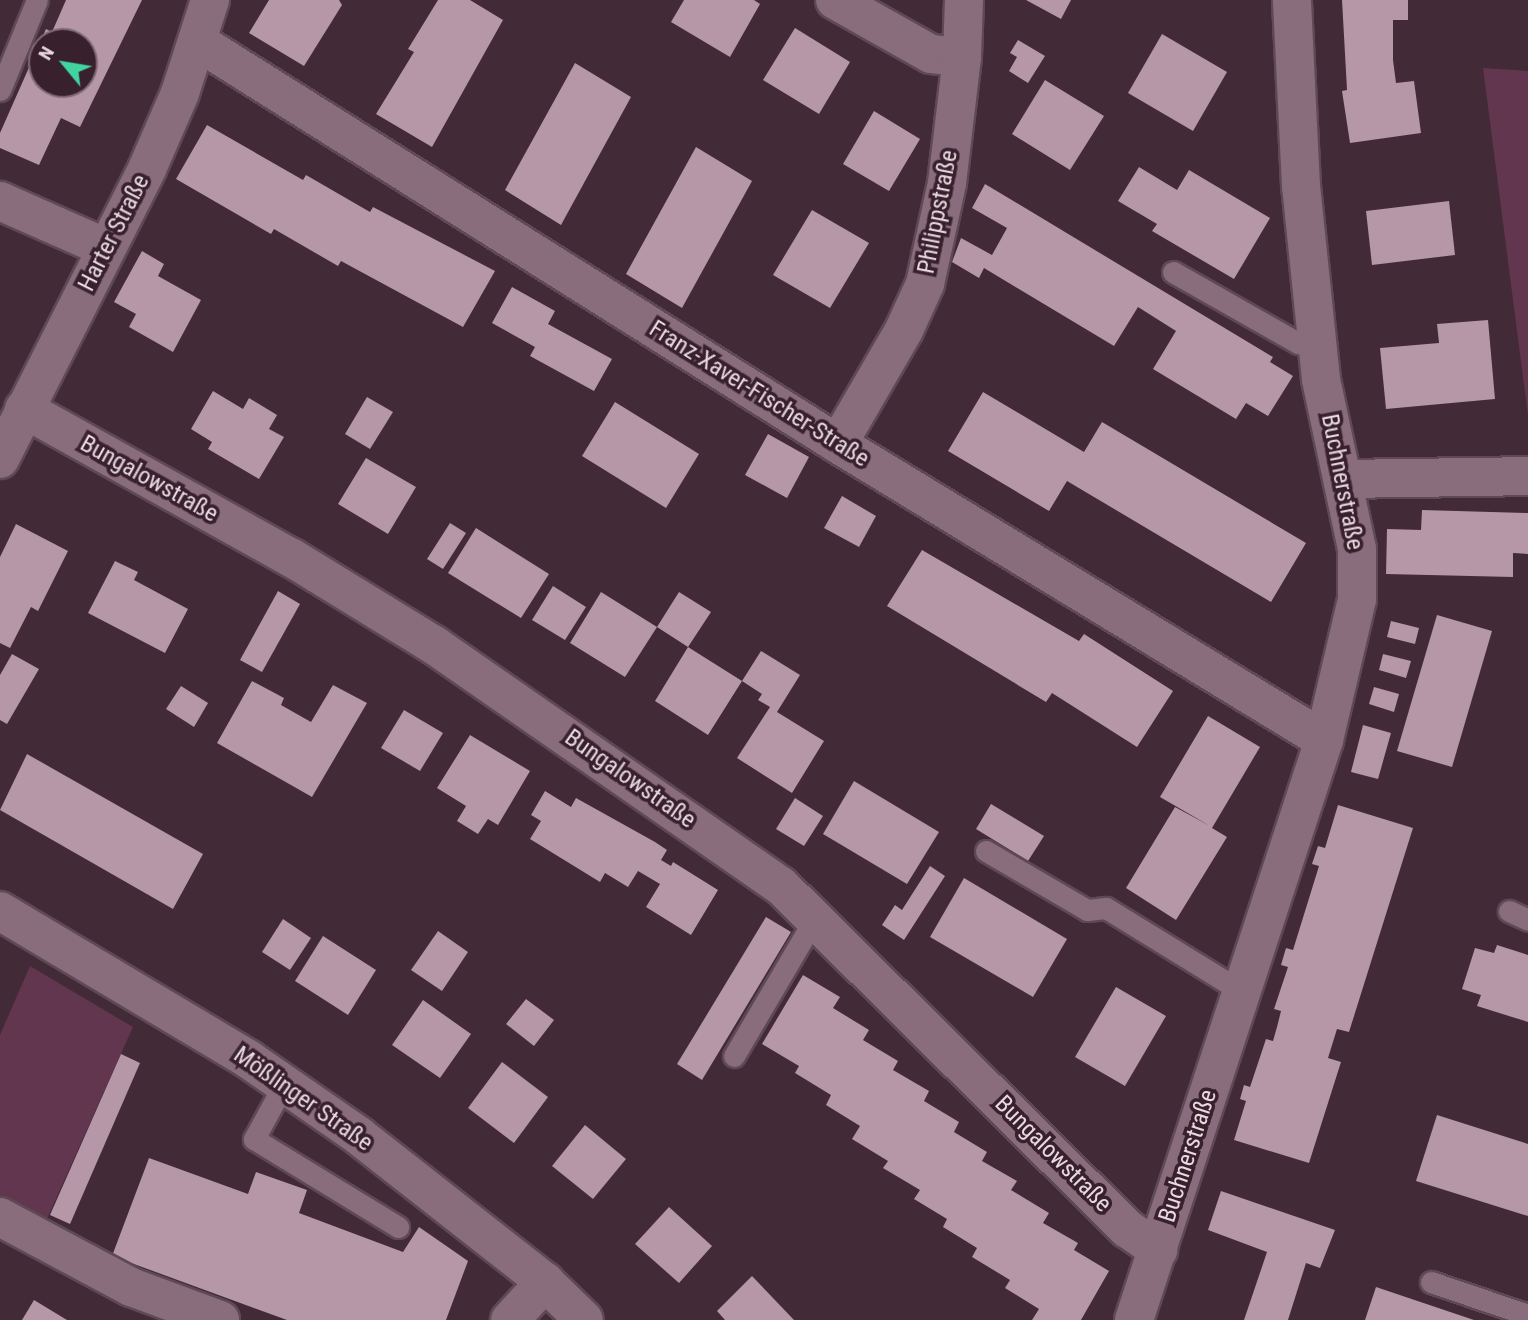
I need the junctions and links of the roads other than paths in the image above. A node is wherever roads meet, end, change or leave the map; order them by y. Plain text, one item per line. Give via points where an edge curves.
1 (37, 0) edge
2 (210, 0) edge
3 (835, 0) edge
4 (964, 0) edge
5 (1292, 0) edge
6 (198, 42) junction
7 (962, 57) junction
8 (0, 90) edge
9 (0, 201) edge
10 (106, 248) junction
11 (1173, 272) dead end
12 (1318, 347) junction
13 (24, 409) junction
14 (838, 444) junction
15 (0, 458) edge
16 (1528, 476) edge
17 (1344, 479) junction
18 (1324, 740) junction
19 (986, 851) dead end
20 (0, 911) edge
21 (816, 916) junction
22 (1241, 991) junction
23 (734, 1056) dead end
24 (284, 1084) junction
25 (0, 1217) edge
26 (398, 1227) dead end
27 (1158, 1250) junction
28 (545, 1282) junction
29 (1432, 1282) dead end
30 (1528, 1315) edge
31 (220, 1320) edge
32 (510, 1320) edge
33 (584, 1320) edge
34 (1134, 1320) edge

1 - 8 lane
2 - 6 street, Harter Straße
3 - 7 street via 931,54
4 - 7 street, Philippstraße
5 - 12 street, Buchnerstraße via 1301,186
6 - 10 street, Harter Straße via 147,169
6 - 14 street, Franz-Xaver-Fischer-Straße
7 - 14 street, Philippstraße via 947,183 925,284 904,330
9 - 10 street
10 - 13 street, Harter Straße
11 - 12 lane via 1298,343
12 - 17 street, Buchnerstraße
13 - 15 street, Harter Straße
13 - 21 street, Bungalowstraße via 292,558 434,645 751,864
14 - 18 street, Franz-Xaver-Fischer-Straße
16 - 17 street
17 - 18 street, Buchnerstraße via 1357,549 1357,599
18 - 22 street, Buchnerstraße
19 - 22 lane via 1087,910 1106,908
20 - 24 street, Mößlinger Straße
21 - 23 lane
21 - 27 street, Bungalowstraße via 1128,1229
22 - 27 street, Buchnerstraße
24 - 26 lane via 254,1139
24 - 28 street, Mößlinger Straße via 446,1202
25 - 31 street via 131,1287
27 - 34 street, Buchnerstraße
28 - 32 street
28 - 33 street, Mößlinger Straße
29 - 30 lane

